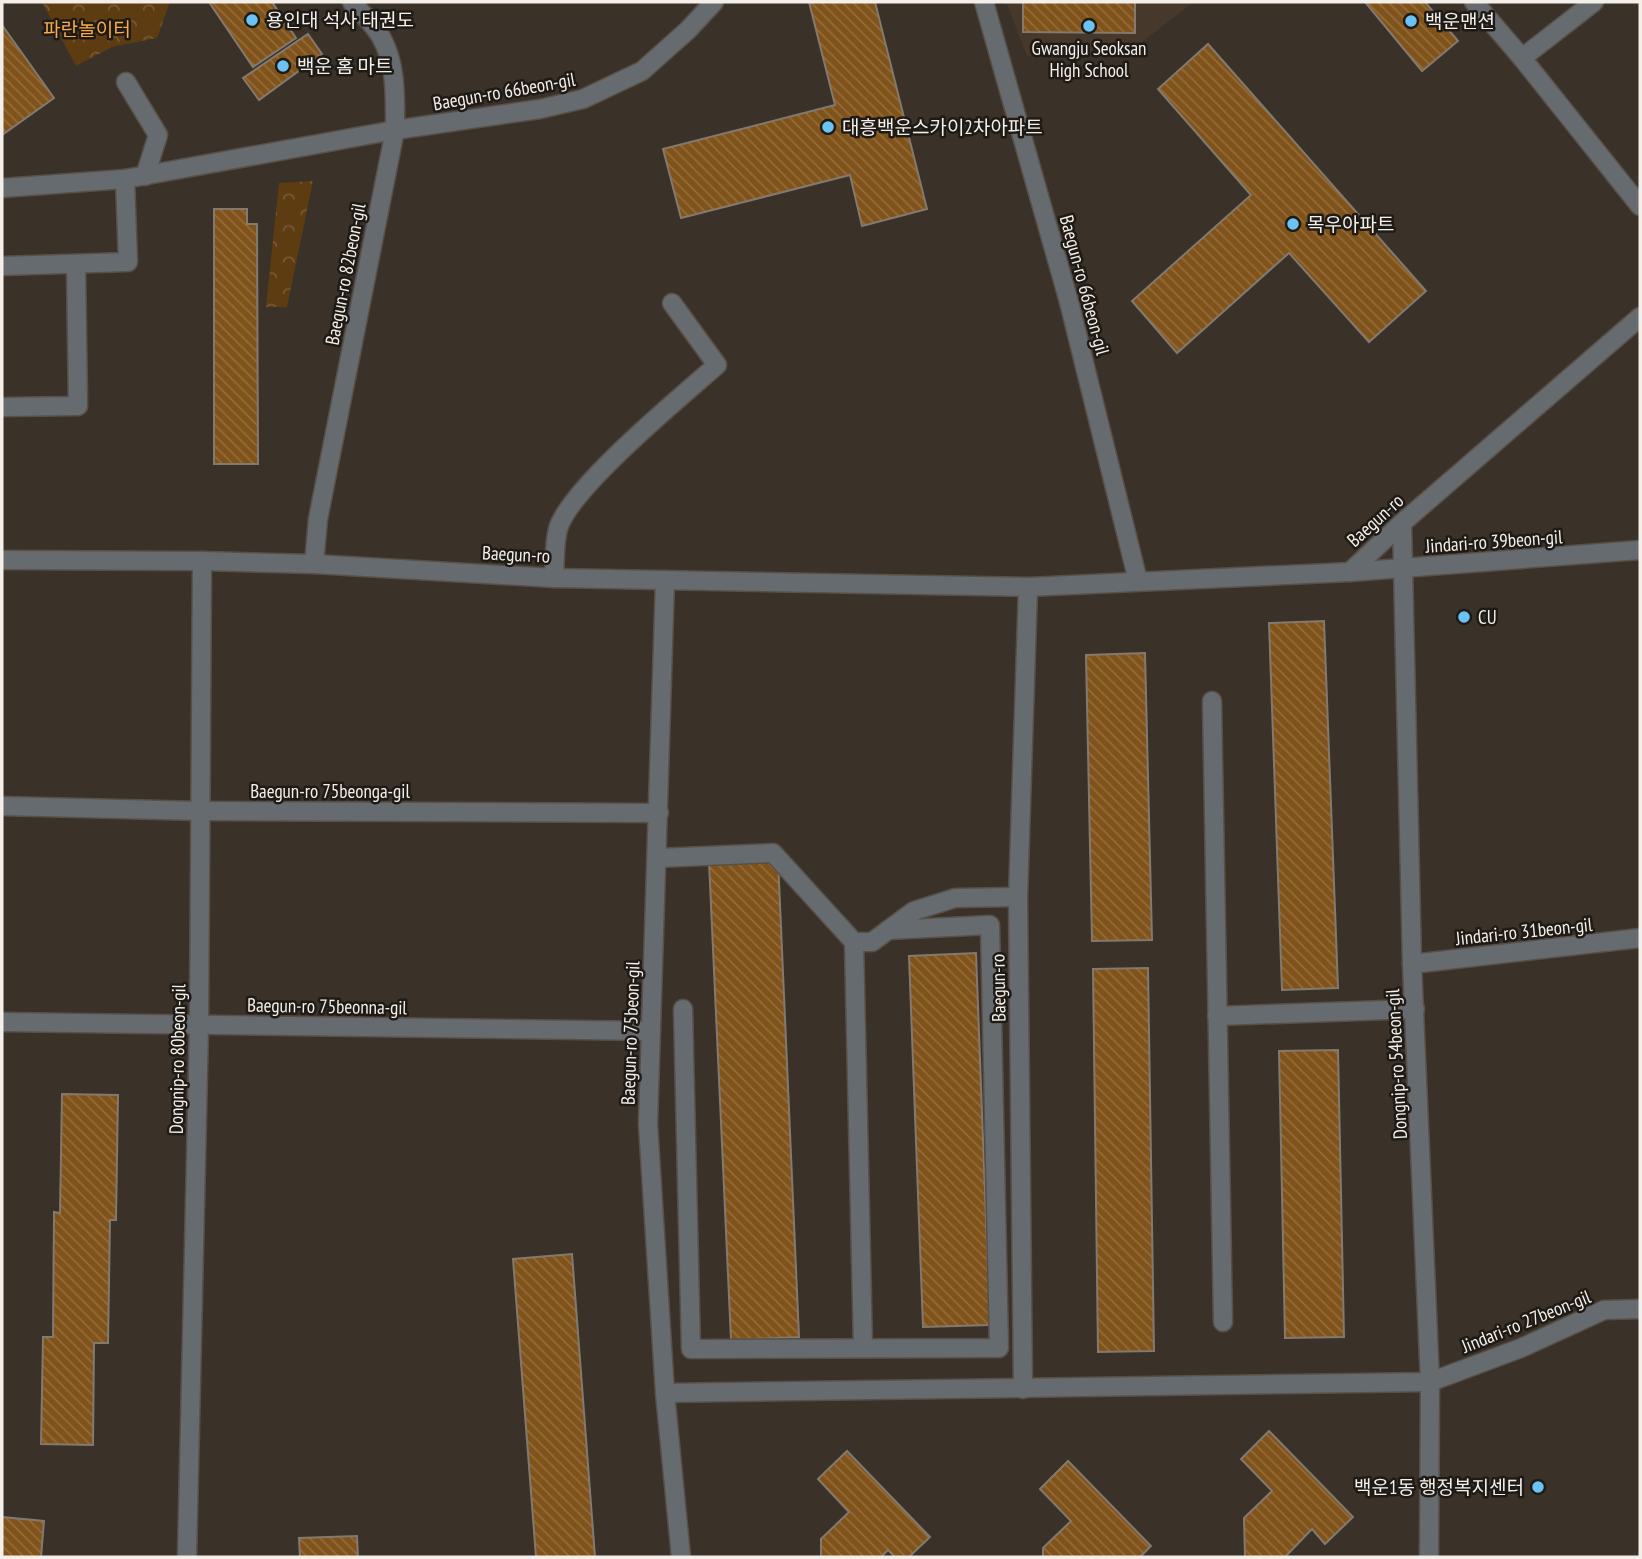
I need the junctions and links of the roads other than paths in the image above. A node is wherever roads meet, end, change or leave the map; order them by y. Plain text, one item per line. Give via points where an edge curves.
1 (352, 2) edge
2 (714, 2) edge
3 (984, 2) edge
4 (1474, 2) edge
5 (1594, 2) edge
6 (1522, 58) junction
7 (126, 82) dead end
8 (395, 130) junction
9 (145, 176) junction
10 (125, 179) junction
11 (2, 188) edge
12 (1640, 206) edge
13 (76, 264) junction
14 (2, 266) edge
15 (672, 303) dead end
16 (1640, 317) edge
17 (2, 407) edge
18 (1402, 523) junction
19 (1640, 550) edge
20 (2, 560) edge
21 (202, 561) junction
22 (314, 564) junction
23 (1402, 569) junction
24 (1350, 572) junction
25 (554, 578) junction
26 (665, 580) junction
27 (1138, 581) junction
28 (1028, 587) junction
29 (1212, 701) dead end
30 (2, 806) edge
31 (200, 811) junction
32 (659, 813) junction
33 (658, 858) junction
34 (1018, 897) junction
35 (888, 930) junction
36 (1640, 938) edge
37 (854, 942) junction
38 (1412, 964) junction
39 (683, 1009) dead end
40 (1415, 1009) junction
41 (1217, 1016) junction
42 (2, 1022) edge
43 (199, 1026) junction
44 (651, 1031) junction
45 (1640, 1309) edge
46 (1223, 1322) dead end
47 (863, 1348) junction
48 (1430, 1382) junction
49 (1023, 1389) junction
50 (665, 1393) junction
51 (187, 1557) edge
52 (681, 1557) edge
53 (1429, 1557) edge

1 - 8 street, Baegun-ro 82beon-gil via 381,37 390,62
2 - 8 street, Baegun-ro 66beon-gil via 659,58 603,91 540,109
3 - 27 street, Baegun-ro 66beon-gil via 1066,289
4 - 6 street
5 - 6 street
6 - 12 street
7 - 9 street via 158,135
8 - 9 street, Baegun-ro 66beon-gil
8 - 22 street, Baegun-ro 82beon-gil via 318,519
9 - 10 street, Baegun-ro 66beon-gil
10 - 11 street, Baegun-ro 66beon-gil
10 - 13 street via 128,262
13 - 14 street
13 - 17 street via 78,406
15 - 25 street via 717,365 642,432 570,506 558,529
16 - 18 street, Baegun-ro
18 - 23 street, Dongnip-ro 54beon-gil
18 - 24 street, Baegun-ro
19 - 23 street, Jindari-ro 39beon-gil
20 - 21 street, Baegun-ro
21 - 22 street, Baegun-ro
21 - 31 street, Dongnip-ro 80beon-gil
22 - 25 street, Baegun-ro
23 - 24 street, Jindari-ro 39beon-gil
23 - 38 street, Dongnip-ro 54beon-gil
24 - 27 street, Baegun-ro
25 - 26 street, Baegun-ro
26 - 28 street, Baegun-ro
26 - 32 street, Baegun-ro 75beon-gil
27 - 28 street, Baegun-ro
28 - 34 street, Baegun-ro
29 - 41 street
30 - 31 street, Baegun-ro 75beonga-gil
31 - 32 street, Baegun-ro 75beonga-gil
31 - 43 street, Dongnip-ro 80beon-gil
32 - 33 street, Baegun-ro 75beon-gil
33 - 37 street via 773,853
33 - 44 street, Baegun-ro 75beon-gil
34 - 35 street via 955,898 914,911
34 - 49 street, Baegun-ro
35 - 37 street via 872,942
35 - 47 street via 990,925 999,1348
36 - 38 street, Jindari-ro 31beon-gil
37 - 47 street
38 - 40 street, Dongnip-ro 54beon-gil
39 - 47 street via 691,1349
40 - 41 street
40 - 48 street, Dongnip-ro 54beon-gil
41 - 46 street
42 - 43 street, Baegun-ro 75beonna-gil
43 - 44 street, Baegun-ro 75beonna-gil
43 - 51 street, Dongnip-ro 80beon-gil
44 - 50 street, Baegun-ro 75beon-gil via 648,1124
45 - 48 street, Jindari-ro 27beon-gil via 1604,1310
48 - 49 street, Jindari-ro 27beon-gil
48 - 53 street, Dongnip-ro 54beon-gil
49 - 50 street, Jindari-ro 27beon-gil
50 - 52 street, Baegun-ro 75beon-gil

